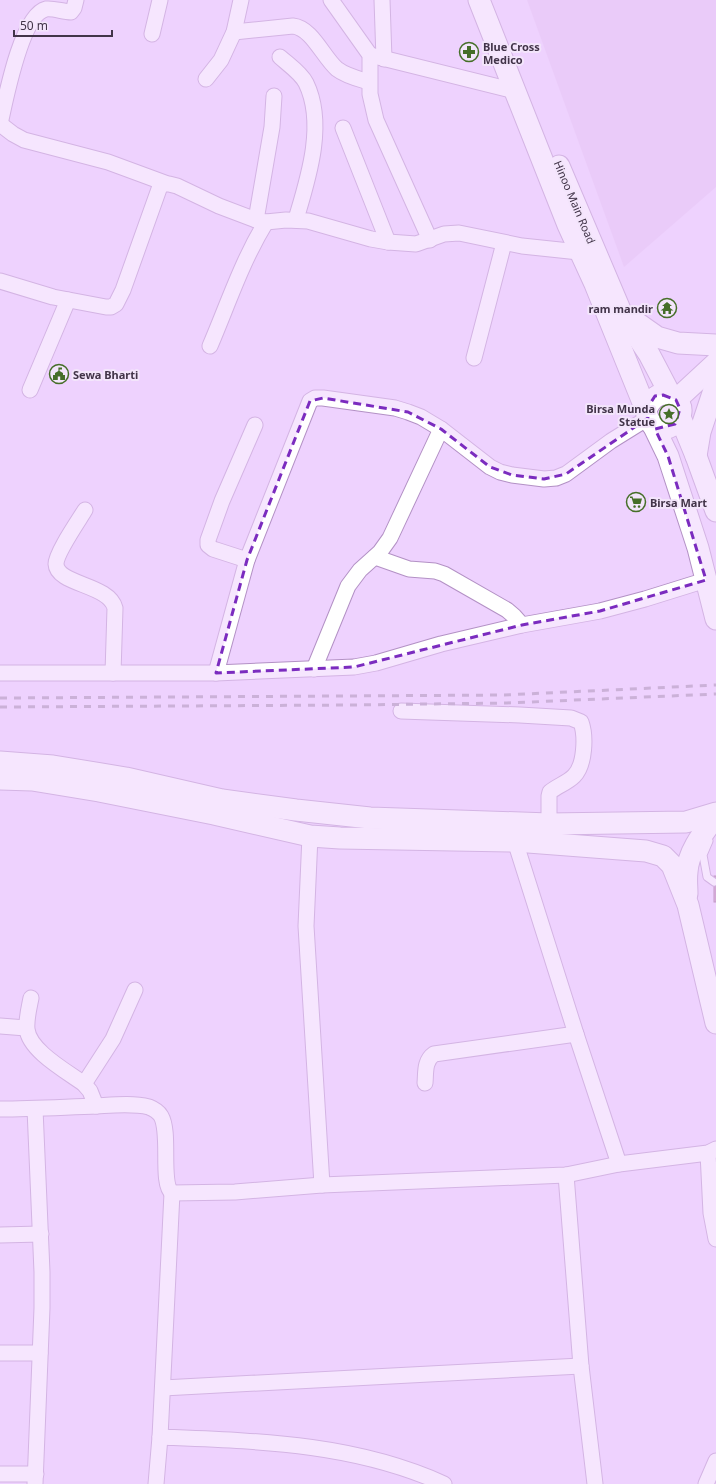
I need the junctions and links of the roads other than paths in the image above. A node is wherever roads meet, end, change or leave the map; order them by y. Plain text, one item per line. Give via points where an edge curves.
1 (76, 0) edge
2 (160, 0) edge
3 (241, 0) edge
4 (331, 0) edge
5 (382, 0) edge
6 (479, 0) edge
7 (494, 0) edge
8 (234, 32) junction
9 (152, 34) dead end
10 (280, 57) dead end
11 (377, 57) junction
12 (206, 79) dead end
13 (369, 82) junction
14 (515, 91) junction
15 (274, 96) dead end
16 (0, 124) edge
17 (343, 128) dead end
18 (165, 183) junction
19 (296, 220) junction
20 (261, 221) junction
21 (430, 240) junction
22 (388, 242) junction
23 (504, 243) junction
24 (579, 252) junction
25 (0, 281) edge
26 (68, 300) junction
27 (621, 312) junction
28 (716, 345) edge
29 (210, 346) dead end
30 (474, 358) dead end
31 (716, 363) edge
32 (716, 384) edge
33 (30, 390) dead end
34 (676, 405) junction
35 (649, 418) junction
36 (255, 425) dead end
37 (441, 429) junction
38 (696, 456) junction
39 (85, 510) dead end
40 (716, 512) edge
41 (375, 557) junction
42 (247, 560) junction
43 (706, 580) junction
44 (716, 619) edge
45 (522, 625) junction
46 (314, 669) junction
47 (0, 673) edge
48 (113, 673) junction
49 (216, 673) junction
50 (401, 712) dead end
51 (0, 762) edge
52 (0, 779) edge
53 (716, 813) edge
54 (549, 824) junction
55 (707, 829) edge
56 (310, 836) junction
57 (515, 840) junction
58 (714, 882) dead end
59 (688, 905) junction
60 (135, 990) dead end
61 (31, 998) dead end
62 (716, 1023) edge
63 (0, 1026) edge
64 (26, 1028) junction
65 (576, 1034) junction
66 (425, 1083) dead end
67 (84, 1084) junction
68 (96, 1106) junction
69 (0, 1109) edge
70 (35, 1109) junction
71 (712, 1151) edge
72 (619, 1164) junction
73 (566, 1175) junction
74 (322, 1185) junction
75 (172, 1193) junction
76 (40, 1234) junction
77 (0, 1235) edge
78 (716, 1239) edge
79 (0, 1353) edge
80 (40, 1353) junction
81 (582, 1366) junction
82 (162, 1388) junction
83 (160, 1437) junction
84 (716, 1461) edge
85 (0, 1474) edge
86 (35, 1479) edge
87 (156, 1484) edge
88 (444, 1484) edge
89 (595, 1484) edge
90 (706, 1484) edge

1 - 16 street via 71,12 46,10 32,22 12,71
2 - 9 street
3 - 8 street
4 - 11 street
5 - 11 street
6 - 14 main road
7 - 27 main road, Hinoo Main Road via 559,168
8 - 12 street via 220,60
8 - 13 street via 299,27 338,70
10 - 19 street via 304,80 313,110 311,168
11 - 13 street
11 - 14 street
13 - 21 street via 376,120
14 - 24 main road
15 - 20 street
16 - 18 street via 24,140 108,162
17 - 22 street
18 - 20 street
18 - 26 street via 159,189 116,304 106,307
19 - 20 street
19 - 22 street via 308,220
20 - 29 street
21 - 22 street via 416,244
21 - 23 street via 444,234 459,233
23 - 24 street
23 - 30 street
24 - 35 main road via 595,284
25 - 26 street
26 - 33 street
27 - 28 main road via 657,337 678,343
27 - 34 main road, Hinoo Main Road via 649,354
31 - 34 main road
32 - 38 main road via 700,432
34 - 35 main road via 663,395 655,396 649,403
34 - 35 main road via 675,424 668,428 660,429
34 - 38 main road, Hinoo Main Road
35 - 37 street via 566,474 544,479 500,472
35 - 43 main road via 668,456
36 - 42 street via 208,540 208,546 213,549
37 - 41 street via 390,538
37 - 42 street via 420,417 395,408 322,398 310,401
38 - 40 main road, Hinoo Main Road
39 - 48 street via 67,539 56,565 66,577 99,591 114,602
41 - 45 street via 410,569 444,574 507,610
41 - 46 street via 360,570 348,586
42 - 49 street
43 - 44 main road
43 - 45 street via 600,612
45 - 46 street via 441,644 376,663
46 - 49 street
47 - 48 street
48 - 49 street
50 - 54 street via 520,715 571,718 581,722 584,736 583,752 575,776 550,792
51 - 54 main road via 97,773 222,800 296,810 370,818
52 - 56 main road via 32,780 99,791
53 - 55 main road
54 - 55 main road
55 - 58 lane via 703,855 706,877
55 - 59 main road via 690,857 687,871
56 - 57 main road
56 - 74 street via 306,926
57 - 59 main road via 646,851 663,856 672,865
57 - 65 street
59 - 62 main road
60 - 67 street via 112,1039
61 - 64 street
63 - 64 street
64 - 67 street via 34,1046
65 - 66 street via 434,1054 428,1061
65 - 72 street
67 - 68 street
68 - 70 street
68 - 75 street via 141,1106 158,1112 162,1117 166,1142 166,1182
69 - 70 street
70 - 76 street
71 - 72 street
71 - 78 street via 712,1219
72 - 73 street
73 - 74 street
73 - 81 street
74 - 75 street via 235,1192
75 - 82 street
76 - 77 street
76 - 80 street
79 - 80 street
80 - 86 street
81 - 82 street
81 - 89 street
82 - 83 street
83 - 87 street
83 - 88 street via 308,1446 392,1464
84 - 90 street
85 - 86 street

